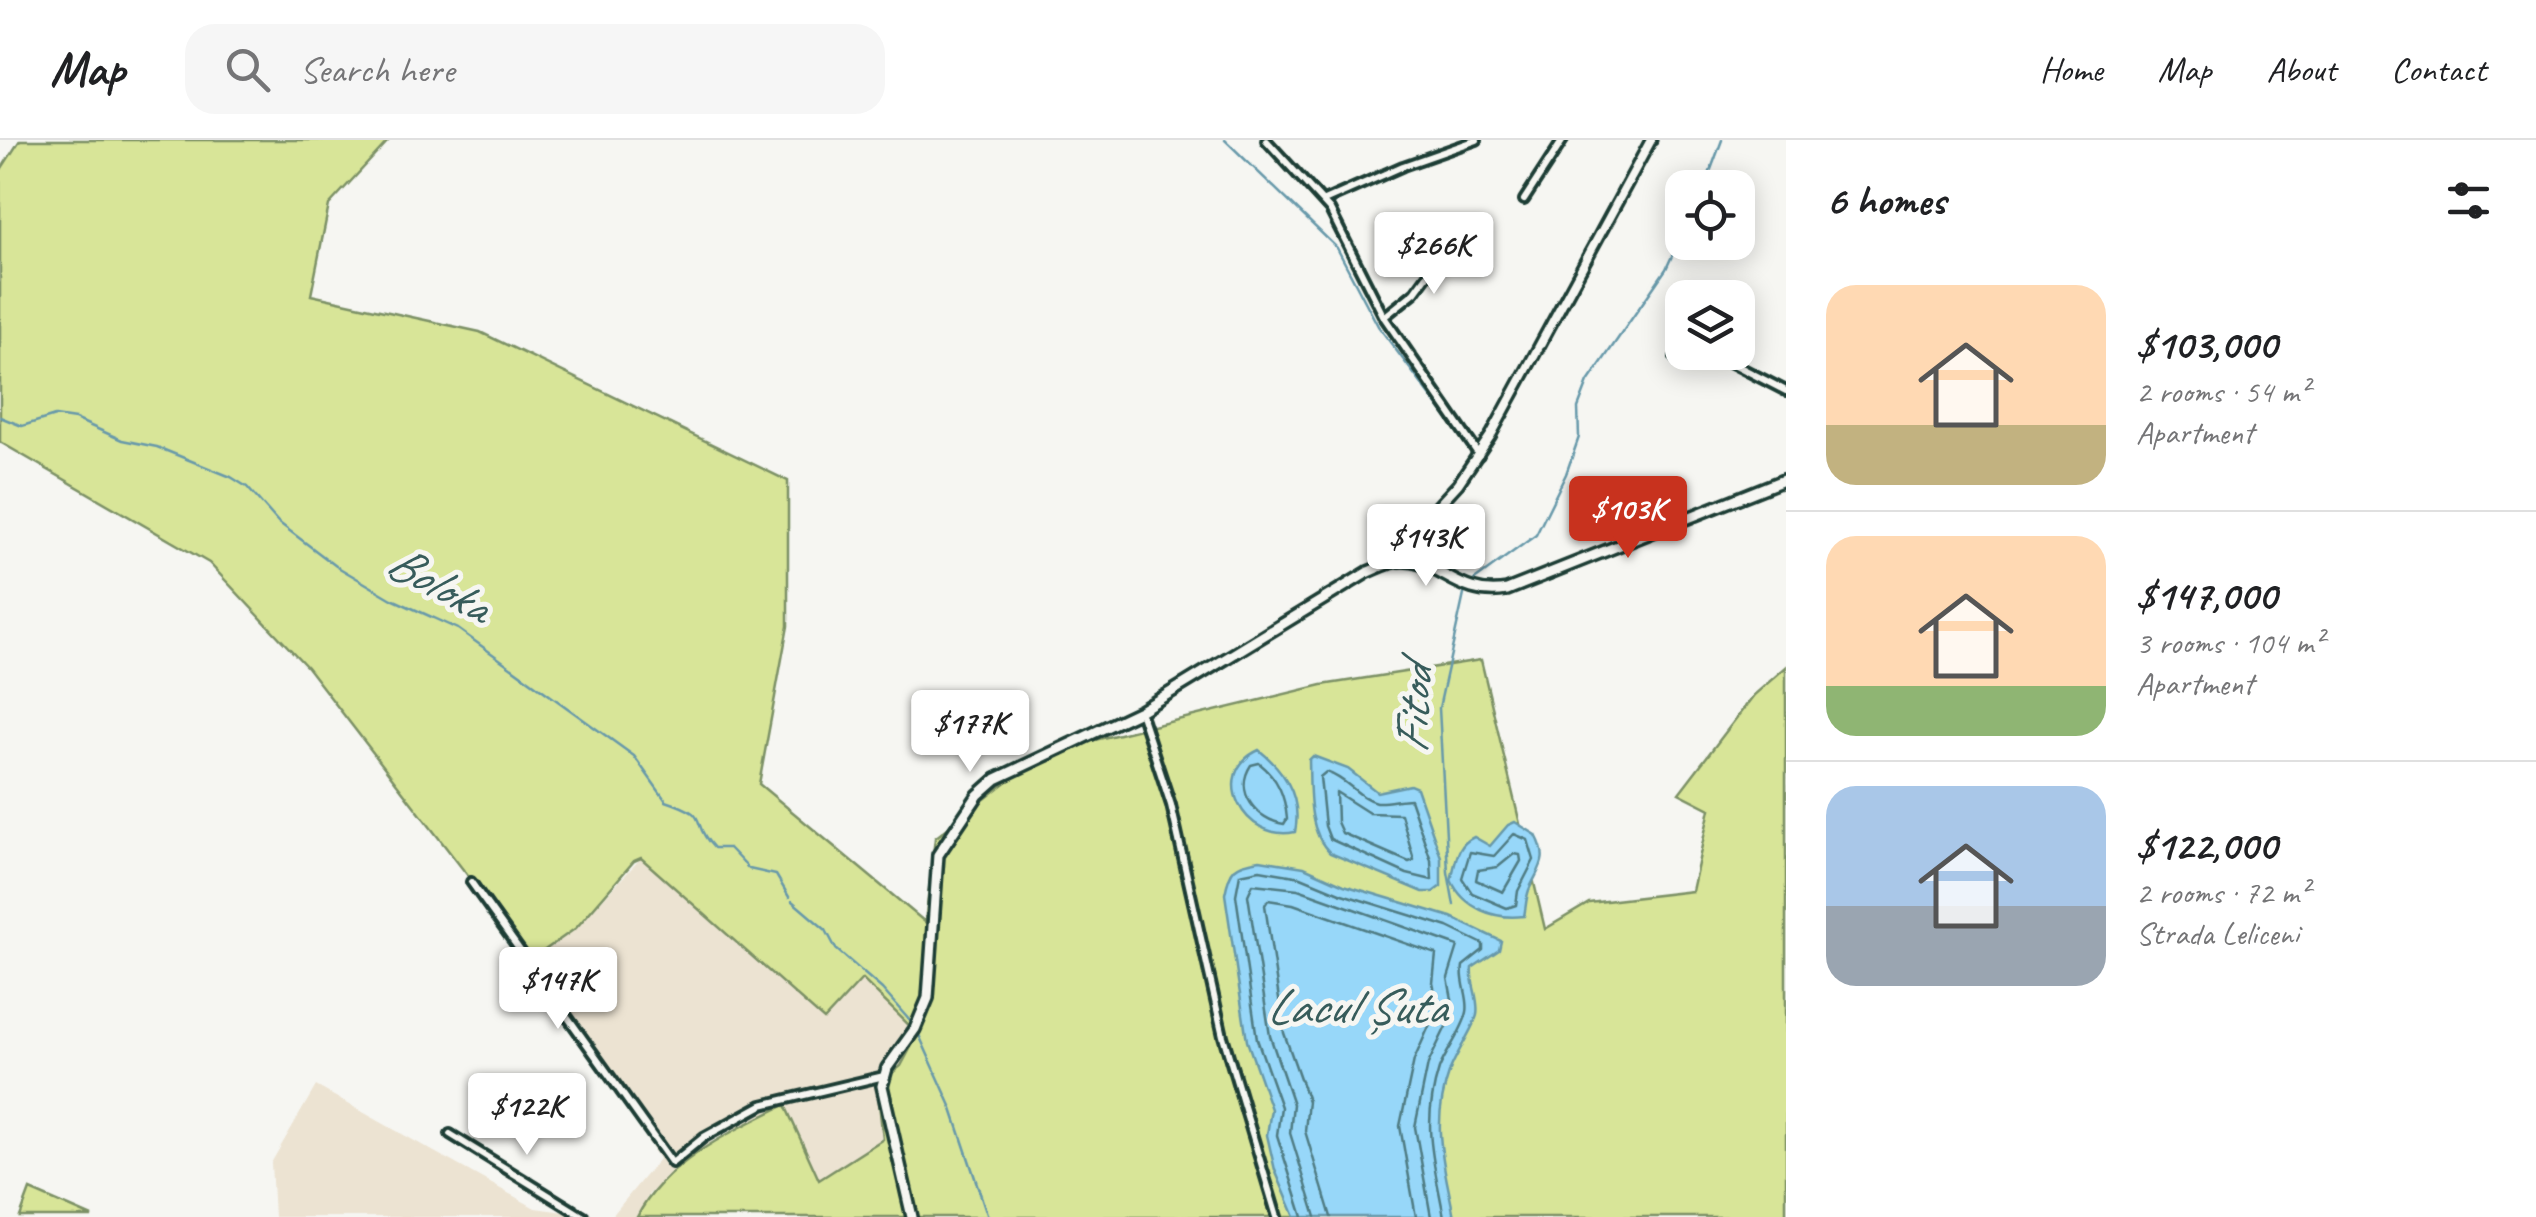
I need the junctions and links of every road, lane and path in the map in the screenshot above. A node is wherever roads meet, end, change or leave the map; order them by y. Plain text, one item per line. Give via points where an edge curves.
1 (1266, 140) edge
2 (1477, 140) edge
3 (1563, 140) edge
4 (1651, 140) edge
5 (1524, 200) dead end
6 (1324, 201) junction
7 (1450, 244) dead end
8 (1384, 317) junction
9 (1745, 370) edge
10 (1786, 391) edge
11 (1479, 454) junction
12 (1786, 480) edge
13 (1394, 562) junction
14 (1140, 711) junction
15 (471, 882) dead end
16 (884, 1076) junction
17 (450, 1134) dead end
18 (584, 1217) edge
19 (912, 1217) edge
20 (1277, 1217) edge

1 - 6 street
2 - 6 street
3 - 5 street
4 - 11 street
6 - 8 street
7 - 8 street via 1415,292
8 - 11 street
9 - 10 street
11 - 13 street
12 - 13 main road via 1493,592
13 - 14 main road
14 - 16 main road via 996,779 963,814 936,862 928,998
14 - 20 street
15 - 16 street via 672,1162 762,1105
16 - 19 main road via 884,1108
17 - 18 street

